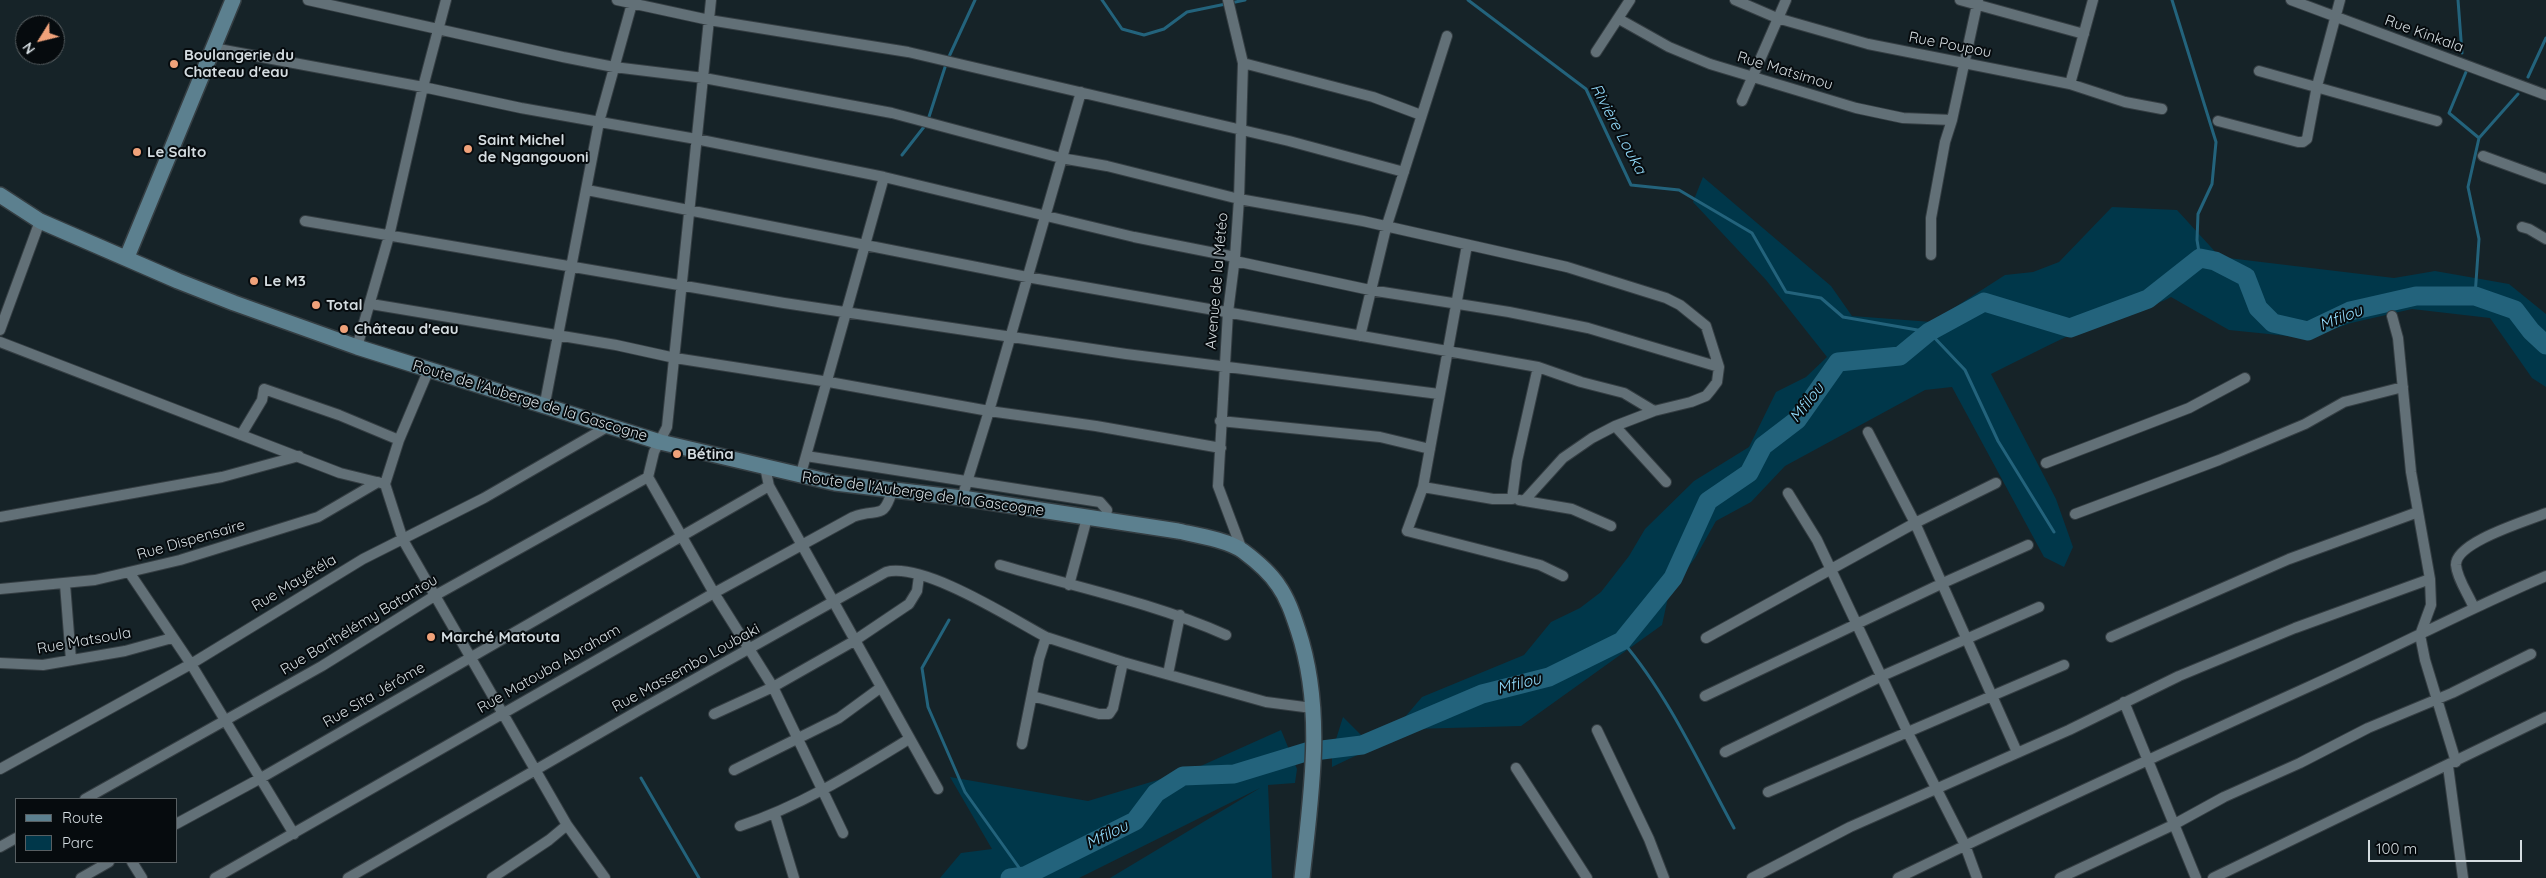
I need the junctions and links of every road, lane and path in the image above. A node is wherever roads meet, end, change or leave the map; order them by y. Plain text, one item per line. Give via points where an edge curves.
1 (233, 0) edge
2 (308, 0) edge
3 (446, 0) edge
4 (617, 0) edge
5 (711, 0) edge
6 (1228, 0) edge
7 (1630, 0) edge
8 (1735, 0) edge
9 (1786, 0) edge
10 (1960, 0) edge
11 (2093, 0) edge
12 (2292, 0) edge
13 (2340, 0) edge
14 (633, 2) edge
15 (1978, 2) edge
16 (1777, 18) junction
17 (2335, 18) junction
18 (1619, 19) junction
19 (709, 20) junction
20 (439, 30) junction
21 (2084, 34) junction
22 (1447, 36) dead end
23 (214, 48) junction
24 (1596, 52) dead end
25 (1243, 63) junction
26 (1964, 64) junction
27 (614, 67) junction
28 (2259, 71) dead end
29 (1753, 77) junction
30 (704, 78) junction
31 (2070, 84) junction
32 (2317, 86) junction
33 (423, 87) junction
34 (1081, 92) junction
35 (2546, 95) edge
36 (1742, 100) dead end
37 (2162, 109) dead end
38 (1421, 115) junction
39 (1952, 120) junction
40 (2437, 121) dead end
41 (599, 122) junction
42 (2218, 122) dead end
43 (1242, 130) junction
44 (696, 139) junction
45 (2483, 156) dead end
46 (1061, 158) junction
47 (1404, 172) junction
48 (884, 177) junction
49 (2546, 179) edge
50 (587, 190) junction
51 (0, 195) edge
52 (1239, 199) junction
53 (691, 210) junction
54 (1045, 215) junction
55 (40, 221) junction
56 (305, 221) dead end
57 (2522, 227) dead end
58 (1386, 228) junction
59 (389, 236) junction
60 (2546, 240) edge
61 (1467, 245) junction
62 (866, 246) junction
63 (1931, 255) dead end
64 (127, 257) junction
65 (1235, 259) junction
66 (572, 265) junction
67 (1026, 277) junction
68 (680, 285) junction
69 (1370, 290) junction
70 (1456, 303) junction
71 (371, 304) junction
72 (848, 310) junction
73 (1228, 312) junction
74 (2392, 316) dead end
75 (0, 330) edge
76 (559, 336) junction
77 (1360, 336) junction
78 (1010, 337) junction
79 (0, 342) edge
80 (357, 347) junction
81 (1446, 351) junction
82 (675, 358) junction
83 (1225, 366) junction
84 (1538, 367) junction
85 (1719, 367) junction
86 (429, 369) junction
87 (2244, 378) dead end
88 (828, 382) junction
89 (2403, 387) junction
90 (1439, 394) junction
91 (544, 408) junction
92 (989, 411) junction
93 (1654, 411) junction
94 (1220, 421) junction
95 (1615, 426) junction
96 (606, 427) junction
97 (1868, 432) dead end
98 (241, 435) junction
99 (399, 440) junction
100 (660, 442) junction
101 (1221, 448) junction
102 (1430, 448) junction
103 (299, 456) junction
104 (806, 456) junction
105 (2046, 463) dead end
106 (765, 467) junction
107 (648, 477) junction
108 (800, 477) junction
109 (967, 481) junction
110 (1666, 482) dead end
111 (382, 483) junction
112 (1996, 483) dead end
113 (769, 486) junction
114 (1423, 487) junction
115 (1029, 490) junction
116 (892, 491) junction
117 (1788, 493) dead end
118 (962, 498) junction
119 (1080, 498) junction
120 (1512, 498) junction
121 (1524, 501) junction
122 (1024, 507) junction
123 (2418, 512) junction
124 (2546, 513) edge
125 (2076, 514) dead end
126 (0, 517) edge
127 (1082, 517) junction
128 (1105, 520) junction
129 (1915, 522) junction
130 (1611, 526) dead end
131 (681, 535) junction
132 (403, 540) junction
133 (2028, 545) dead end
134 (801, 546) junction
135 (1242, 550) junction
136 (1000, 565) dead end
137 (1830, 568) junction
138 (129, 572) junction
139 (919, 576) junction
140 (1563, 576) dead end
141 (2546, 576) edge
142 (2430, 579) junction
143 (1943, 583) junction
144 (65, 584) junction
145 (1069, 585) junction
146 (0, 589) edge
147 (714, 592) junction
148 (436, 595) junction
149 (833, 604) junction
150 (2038, 607) dead end
151 (2474, 608) junction
152 (1180, 616) junction
153 (1857, 623) junction
154 (1226, 635) dead end
155 (2420, 635) junction
156 (1046, 637) junction
157 (2111, 637) dead end
158 (172, 638) junction
159 (1706, 638) dead end
160 (1967, 640) junction
161 (854, 641) junction
162 (749, 650) junction
163 (2531, 654) dead end
164 (470, 656) junction
165 (71, 660) junction
166 (1123, 662) junction
167 (0, 663) edge
168 (190, 664) junction
169 (2064, 665) dead end
170 (1168, 674) junction
171 (1882, 676) junction
172 (773, 687) junction
173 (880, 688) junction
174 (1993, 695) junction
175 (1032, 696) junction
176 (1705, 696) dead end
177 (2437, 700) junction
178 (2124, 702) junction
179 (1312, 708) junction
180 (503, 714) junction
181 (714, 714) dead end
182 (2546, 717) edge
183 (225, 719) junction
184 (1597, 730) dead end
185 (1908, 733) junction
186 (798, 738) junction
187 (909, 739) junction
188 (1022, 744) dead end
189 (1725, 752) dead end
190 (2017, 752) junction
191 (2146, 760) junction
192 (2452, 764) junction
193 (1516, 768) dead end
194 (0, 769) edge
195 (535, 770) junction
196 (734, 770) dead end
197 (261, 778) junction
198 (822, 789) junction
199 (938, 789) dead end
200 (1936, 790) junction
201 (1768, 792) dead end
202 (92, 798) edge
203 (775, 814) junction
204 (178, 823) edge
205 (567, 825) junction
206 (2173, 825) junction
207 (740, 826) dead end
208 (843, 833) dead end
209 (294, 834) junction
210 (15, 839) edge
211 (1965, 846) junction
212 (0, 847) edge
213 (107, 863) edge
214 (133, 863) edge
215 (81, 878) edge
216 (142, 878) edge
217 (215, 878) edge
218 (348, 878) edge
219 (492, 878) edge
220 (605, 878) edge
221 (794, 878) edge
222 (1302, 878) edge
223 (1587, 878) edge
224 (1664, 878) edge
225 (1752, 878) edge
226 (1898, 878) edge
227 (1977, 878) edge
228 (2060, 878) edge
229 (2196, 878) edge
230 (2213, 878) edge
231 (2463, 878) edge

1 - 23 street
2 - 20 street
3 - 20 street
4 - 14 street
5 - 19 street
6 - 25 street, Avenue de la Météo
7 - 18 street
8 - 16 street, Rue Poupou
9 - 16 street
10 - 15 street
11 - 21 street
12 - 17 street, Rue Kinkala
13 - 17 street
14 - 19 street
14 - 27 street
15 - 21 street
15 - 26 street
16 - 26 street, Rue Poupou via 1868,44
16 - 29 street
17 - 32 street
17 - 35 street, Rue Kinkala
18 - 24 street
18 - 29 street, Rue Matsimou via 1710,64
19 - 30 street
19 - 34 street via 908,52
20 - 27 street
20 - 33 street
21 - 31 street
22 - 38 street
23 - 33 street
23 - 64 street
25 - 38 street via 1373,97
25 - 43 street, Avenue de la Météo
26 - 31 street, Rue Poupou
26 - 39 street
27 - 30 street
27 - 41 street
28 - 32 street
29 - 36 street
29 - 39 street, Rue Matsimou via 1856,108 1903,118
30 - 44 street
30 - 46 street via 892,113
31 - 37 street, Rue Poupou via 2125,102
32 - 40 street
32 - 42 street via 2311,121 2303,142
33 - 41 street
33 - 59 street
34 - 43 street
34 - 46 street
38 - 47 street
39 - 63 street via 1931,218
41 - 44 street
41 - 50 street
43 - 47 street
43 - 52 street, Avenue de la Météo
44 - 48 street
44 - 53 street
45 - 49 street
46 - 52 street via 1107,166
46 - 54 street
47 - 58 street
48 - 54 street
48 - 62 street
50 - 53 street
50 - 66 street
51 - 55 street, Route de l'Auberge de la Gascogne
52 - 58 street
52 - 65 street, Avenue de la Météo
53 - 62 street
53 - 68 street
54 - 65 street
54 - 67 street
55 - 64 street, Route de l'Auberge de la Gascogne
55 - 75 street
56 - 59 street
57 - 60 street
58 - 61 street
58 - 69 street
59 - 66 street
59 - 71 street
61 - 70 street
61 - 85 street via 1567,267 1680,304 1706,326
62 - 67 street
62 - 72 street
64 - 80 street, Route de l'Auberge de la Gascogne via 178,281
65 - 69 street
65 - 73 street, Avenue de la Météo
66 - 68 street
66 - 76 street
67 - 73 street
67 - 78 street
68 - 72 street
68 - 82 street
69 - 70 street
69 - 77 street
70 - 81 street
70 - 85 street via 1588,328
71 - 76 street
71 - 80 street
72 - 78 street
72 - 88 street
73 - 77 street
73 - 83 street, Avenue de la Météo
74 - 89 street via 2398,338
76 - 82 street
76 - 91 street
77 - 81 street
78 - 83 street
78 - 92 street
79 - 98 street
80 - 86 street, Route de l'Auberge de la Gascogne
81 - 84 street
81 - 90 street
82 - 88 street
82 - 100 street via 667,427
83 - 90 street
83 - 94 street, Avenue de la Météo
84 - 93 street via 1624,393
84 - 120 street
85 - 93 street via 1717,382 1706,396
86 - 91 street, Route de l'Auberge de la Gascogne
86 - 99 street
87 - 105 street via 2189,408
88 - 92 street
88 - 104 street
89 - 123 street
89 - 125 street via 2344,402 2304,424 2219,460
90 - 102 street
91 - 96 street, Route de l'Auberge de la Gascogne
92 - 101 street
92 - 109 street
93 - 95 street
94 - 101 street, Avenue de la Météo
94 - 102 street via 1380,436
95 - 110 street
95 - 121 street via 1563,458
96 - 100 street, Route de l'Auberge de la Gascogne
96 - 132 street, Rue Mayétéla via 484,498
97 - 129 street
98 - 99 street via 262,400 264,389
98 - 103 street
99 - 111 street
100 - 106 street, Route de l'Auberge de la Gascogne
100 - 107 street
101 - 135 street, Avenue de la Météo via 1218,486
102 - 114 street
103 - 111 street via 340,473
103 - 126 street via 222,477
104 - 108 street
104 - 109 street
106 - 108 street, Route de l'Auberge de la Gascogne
106 - 113 street
107 - 131 street
107 - 148 street, Rue Barthélémy Batantou
108 - 116 street, Route de l'Auberge de la Gascogne
109 - 115 street
109 - 118 street
111 - 132 street
111 - 138 street, Rue Dispensaire via 318,517 180,560
112 - 129 street
113 - 131 street, Rue Sita Jérôme
113 - 134 street
114 - 120 street via 1493,499
114 - 140 street via 1408,531 1540,565
115 - 119 street
115 - 122 street
116 - 118 street, Route de l'Auberge de la Gascogne
116 - 134 street, Rue Matouba Abraham via 882,512 867,512 853,517
117 - 137 street
118 - 122 street, Route de l'Auberge de la Gascogne
119 - 127 street
119 - 128 street via 1105,505
120 - 121 street
121 - 130 street via 1572,508
122 - 127 street, Route de l'Auberge de la Gascogne
123 - 142 street
123 - 157 street via 2289,559
124 - 151 street via 2478,541 2457,558 2456,566
127 - 128 street, Route de l'Auberge de la Gascogne
127 - 145 street
128 - 135 street, Route de l'Auberge de la Gascogne via 1178,530
129 - 137 street
129 - 143 street
131 - 147 street
131 - 164 street, Rue Sita Jérôme
132 - 148 street
132 - 168 street, Rue Mayétéla via 363,559
133 - 143 street
134 - 147 street, Rue Matouba Abraham
134 - 149 street
135 - 179 street, Route de l'Auberge de la Gascogne via 1278,584 1290,606 1308,659
136 - 145 street
137 - 153 street
137 - 159 street
138 - 144 street, Rue Dispensaire
138 - 158 street
139 - 149 street, Rue Massembo Loubaki via 894,570 886,572
139 - 156 street, Rue Massembo Loubaki via 970,594
139 - 161 street via 917,591 909,604
141 - 151 street
142 - 155 street via 2431,605
142 - 178 street via 2295,628
143 - 153 street
143 - 160 street
144 - 146 street, Rue Dispensaire
144 - 165 street
145 - 152 street
147 - 162 street
147 - 180 street, Rue Matouba Abraham
148 - 164 street
148 - 183 street, Rue Barthélémy Batantou via 322,666
149 - 161 street
149 - 162 street, Rue Massembo Loubaki
150 - 160 street
151 - 155 street
152 - 154 street
152 - 170 street
153 - 171 street
153 - 176 street
155 - 177 street
155 - 191 street
156 - 166 street, Rue Massembo Loubaki
156 - 175 street
158 - 165 street, Rue Matsoula via 125,652
158 - 168 street
160 - 171 street
160 - 174 street
161 - 172 street
161 - 173 street
162 - 172 street
162 - 195 street, Rue Massembo Loubaki
163 - 177 street
164 - 180 street
164 - 197 street, Rue Sita Jérôme
165 - 167 street, Rue Matsoula via 43,665
166 - 170 street, Rue Massembo Loubaki
166 - 175 street via 1109,714
168 - 183 street
168 - 194 street, Rue Mayétéla
169 - 174 street
170 - 179 street, Rue Massembo Loubaki via 1266,702
171 - 185 street
171 - 189 street
172 - 181 street
172 - 186 street
173 - 186 street via 839,718
173 - 187 street
174 - 185 street
174 - 190 street
175 - 188 street
177 - 192 street
177 - 206 street via 2368,728
178 - 190 street
178 - 191 street
179 - 222 street, Route de l'Auberge de la Gascogne via 1314,772
180 - 195 street
180 - 209 street, Rue Matouba Abraham
182 - 192 street
183 - 197 street
183 - 202 street, Rue Barthélémy Batantou
184 - 224 street
185 - 200 street
185 - 201 street
186 - 196 street
186 - 198 street
187 - 198 street
187 - 199 street
190 - 200 street
191 - 206 street
191 - 211 street
192 - 230 street
192 - 231 street
193 - 223 street
195 - 205 street
195 - 218 street, Rue Massembo Loubaki
197 - 204 street, Rue Sita Jérôme
197 - 209 street
198 - 203 street
198 - 208 street
200 - 211 street
200 - 225 street via 1850,827
203 - 207 street
203 - 221 street
205 - 219 street
205 - 220 street
206 - 228 street
206 - 229 street
209 - 217 street, Rue Matouba Abraham
210 - 212 street
211 - 226 street
211 - 227 street
213 - 215 street
214 - 216 street

